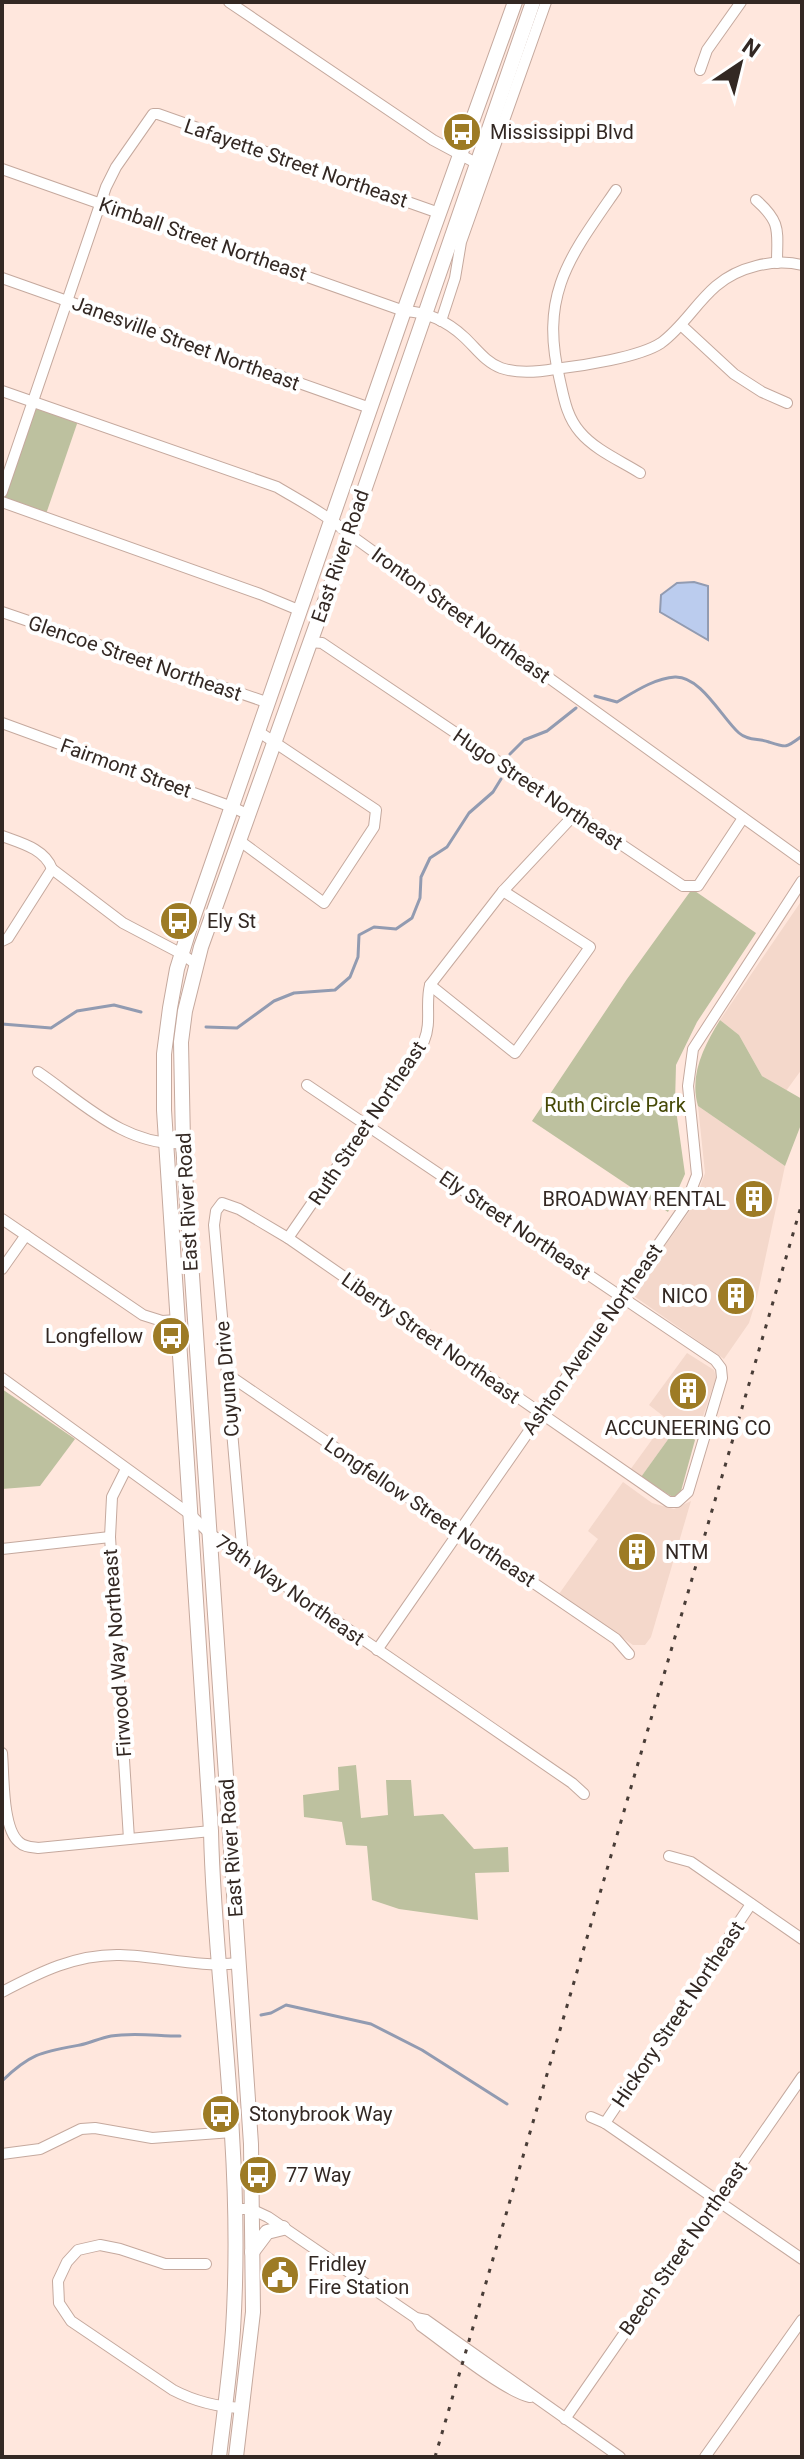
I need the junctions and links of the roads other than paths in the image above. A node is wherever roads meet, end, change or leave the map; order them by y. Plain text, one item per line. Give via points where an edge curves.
1 (229, 2) edge
2 (515, 2) edge
3 (533, 2) edge
4 (546, 2) edge
5 (741, 2) edge
6 (700, 70) dead end
7 (461, 153) junction
8 (476, 163) junction
9 (2, 169) edge
10 (616, 190) dead end
11 (756, 200) dead end
12 (101, 202) junction
13 (439, 213) junction
14 (777, 263) junction
15 (802, 265) edge
16 (2, 278) edge
17 (66, 300) junction
18 (404, 311) junction
19 (424, 312) junction
20 (441, 321) junction
21 (681, 325) junction
22 (557, 369) junction
23 (2, 391) edge
24 (32, 402) junction
25 (787, 403) dead end
26 (370, 408) junction
27 (640, 473) dead end
28 (2, 492) edge
29 (2, 502) edge
30 (332, 520) junction
31 (349, 534) junction
32 (301, 611) junction
33 (2, 612) edge
34 (310, 642) junction
35 (269, 703) junction
36 (2, 723) edge
37 (259, 732) junction
38 (274, 743) junction
39 (232, 807) junction
40 (249, 815) junction
41 (574, 815) junction
42 (743, 818) junction
43 (2, 836) edge
44 (240, 841) junction
45 (802, 860) edge
46 (52, 869) junction
47 (802, 881) edge
48 (503, 891) junction
49 (2, 941) edge
50 (182, 954) junction
51 (197, 965) junction
52 (430, 985) junction
53 (38, 1072) dead end
54 (307, 1085) dead end
55 (368, 1126) junction
56 (183, 1143) junction
57 (165, 1144) junction
58 (222, 1203) joint
59 (2, 1219) edge
60 (26, 1235) junction
61 (288, 1238) junction
62 (2, 1269) edge
63 (622, 1296) junction
64 (177, 1320) junction
65 (721, 1368) joint
66 (227, 1374) junction
67 (2, 1378) edge
68 (539, 1413) junction
69 (126, 1469) junction
70 (191, 1515) junction
71 (459, 1532) junction
72 (209, 1533) junction
73 (110, 1537) junction
74 (2, 1549) edge
75 (243, 1557) junction
76 (377, 1650) junction
77 (629, 1654) dead end
78 (2, 1753) edge
79 (584, 1794) dead end
80 (211, 1831) junction
81 (129, 1839) junction
82 (669, 1856) dead end
83 (751, 1904) junction
84 (802, 1939) edge
85 (239, 1963) junction
86 (221, 1965) junction
87 (2, 1992) edge
88 (802, 2077) edge
89 (591, 2117) dead end
90 (605, 2123) junction
91 (232, 2132) junction
92 (2, 2154) edge
93 (715, 2200) junction
94 (235, 2209) junction
95 (251, 2209) junction
96 (283, 2228) junction
97 (252, 2252) junction
98 (802, 2259) edge
99 (206, 2264) dead end
100 (802, 2320) edge
101 (225, 2408) junction
102 (242, 2408) junction
103 (565, 2419) junction
104 (219, 2457) edge
105 (236, 2457) edge
106 (620, 2457) edge
107 (705, 2457) edge

1 - 7 street via 433,140
2 - 7 main road, East River Road
3 - 8 main road, East River Road
4 - 20 street via 461,242
5 - 6 street via 707,50
7 - 8 street
7 - 13 main road, East River Road
8 - 19 main road, East River Road
9 - 12 street, Kimball Street Northeast
10 - 22 street via 577,245 559,285 552,323
11 - 14 street via 777,225
12 - 13 street, Lafayette Street Northeast via 116,167 158,114
12 - 17 street
12 - 18 street, Kimball Street Northeast
13 - 18 main road, East River Road
14 - 15 street
14 - 21 street via 745,269 715,286
16 - 17 street, Janesville Street Northeast
17 - 24 street
17 - 26 street, Janesville Street Northeast
18 - 19 street, Kimball Street Northeast
18 - 26 main road, East River Road
19 - 20 street
19 - 31 main road, East River Road
20 - 22 street via 499,367
21 - 22 street via 645,350
21 - 25 street via 734,374
22 - 27 street via 566,408 581,433
23 - 24 street, Ironton Street Northeast
24 - 28 street
24 - 30 street, Ironton Street Northeast via 277,487
26 - 30 main road, East River Road
29 - 32 street
30 - 31 street, Ironton Street Northeast
30 - 32 main road, East River Road
31 - 34 main road, East River Road
31 - 42 street, Ironton Street Northeast
32 - 35 main road, East River Road
33 - 35 street, Glencoe Street Northeast
34 - 38 main road, East River Road
34 - 41 street, Hugo Street Northeast via 322,643
35 - 37 main road, East River Road
36 - 39 street, Fairmont Street
37 - 38 street
37 - 39 main road, East River Road
38 - 40 main road, East River Road
38 - 44 street via 376,810 374,827 324,903
39 - 40 street, Fairmont Street
39 - 50 main road, East River Road
40 - 44 main road, East River Road
41 - 42 street, Hugo Street Northeast via 692,888
41 - 48 street
42 - 45 street, Ironton Street Northeast
43 - 46 street via 48,858
44 - 51 main road, East River Road
46 - 49 street
46 - 50 street via 123,923
47 - 63 street, Ashton Avenue Northeast via 693,1049 688,1086 697,1175 685,1206
48 - 52 street
48 - 52 street via 590,947 515,1053
50 - 51 street
50 - 57 main road, East River Road via 164,1054
51 - 56 main road, East River Road via 181,1042
52 - 55 street, Ruth Street Northeast via 429,1029
53 - 57 street via 124,1132
54 - 55 street, Ely Street Northeast
55 - 61 street, Ruth Street Northeast
55 - 63 street, Ely Street Northeast
56 - 57 street
56 - 72 main road, East River Road
57 - 64 main road, East River Road
58 - 61 street, Liberty Street Northeast
58 - 66 street, Cuyuna Drive via 214,1225
59 - 60 street
60 - 62 street
60 - 64 street via 143,1315
61 - 68 street, Liberty Street Northeast
63 - 65 street, Ely Street Northeast
63 - 68 street, Ashton Avenue Northeast
64 - 70 main road, East River Road
65 - 68 street, Liberty Street Northeast via 688,1492 677,1502 663,1499
66 - 71 street, Longfellow Street Northeast
66 - 75 street, Cuyuna Drive
67 - 69 street, 79th Way Northeast
68 - 71 street, Ashton Avenue Northeast
69 - 70 street, 79th Way Northeast
69 - 73 street, Firwood Way Northeast via 112,1497
70 - 72 street, 79th Way Northeast
70 - 80 main road, East River Road
71 - 76 street, Ashton Avenue Northeast
71 - 77 street, Longfellow Street Northeast via 616,1639
72 - 75 street, 79th Way Northeast
72 - 85 main road, East River Road
73 - 74 street
73 - 81 street, Firwood Way Northeast
75 - 76 street, 79th Way Northeast
76 - 79 street, 79th Way Northeast
78 - 81 street via 11,1835 22,1845
80 - 81 street
80 - 86 main road, East River Road
82 - 83 street via 691,1862
83 - 84 street
83 - 90 street, Hickory Street Northeast
85 - 86 street
85 - 95 main road, East River Road
86 - 87 street via 90,1956 51,1967
86 - 91 main road, East River Road
88 - 93 street, Beech Street Northeast
89 - 90 street
90 - 93 street
91 - 92 street via 152,2138 81,2129 40,2149
91 - 94 main road, East River Road
93 - 98 street
93 - 103 street, Beech Street Northeast
94 - 95 street
94 - 101 main road, East River Road via 233,2329
95 - 96 street
95 - 97 main road, East River Road
96 - 97 main road via 267,2232
96 - 103 street via 426,2320
97 - 102 main road, East River Road via 253,2312
99 - 101 street via 165,2264 100,2245 78,2250 58,2281 59,2303 71,2321 161,2382 188,2398
100 - 107 street
101 - 102 street
101 - 104 main road, East River Road
102 - 105 main road, East River Road
103 - 106 street

